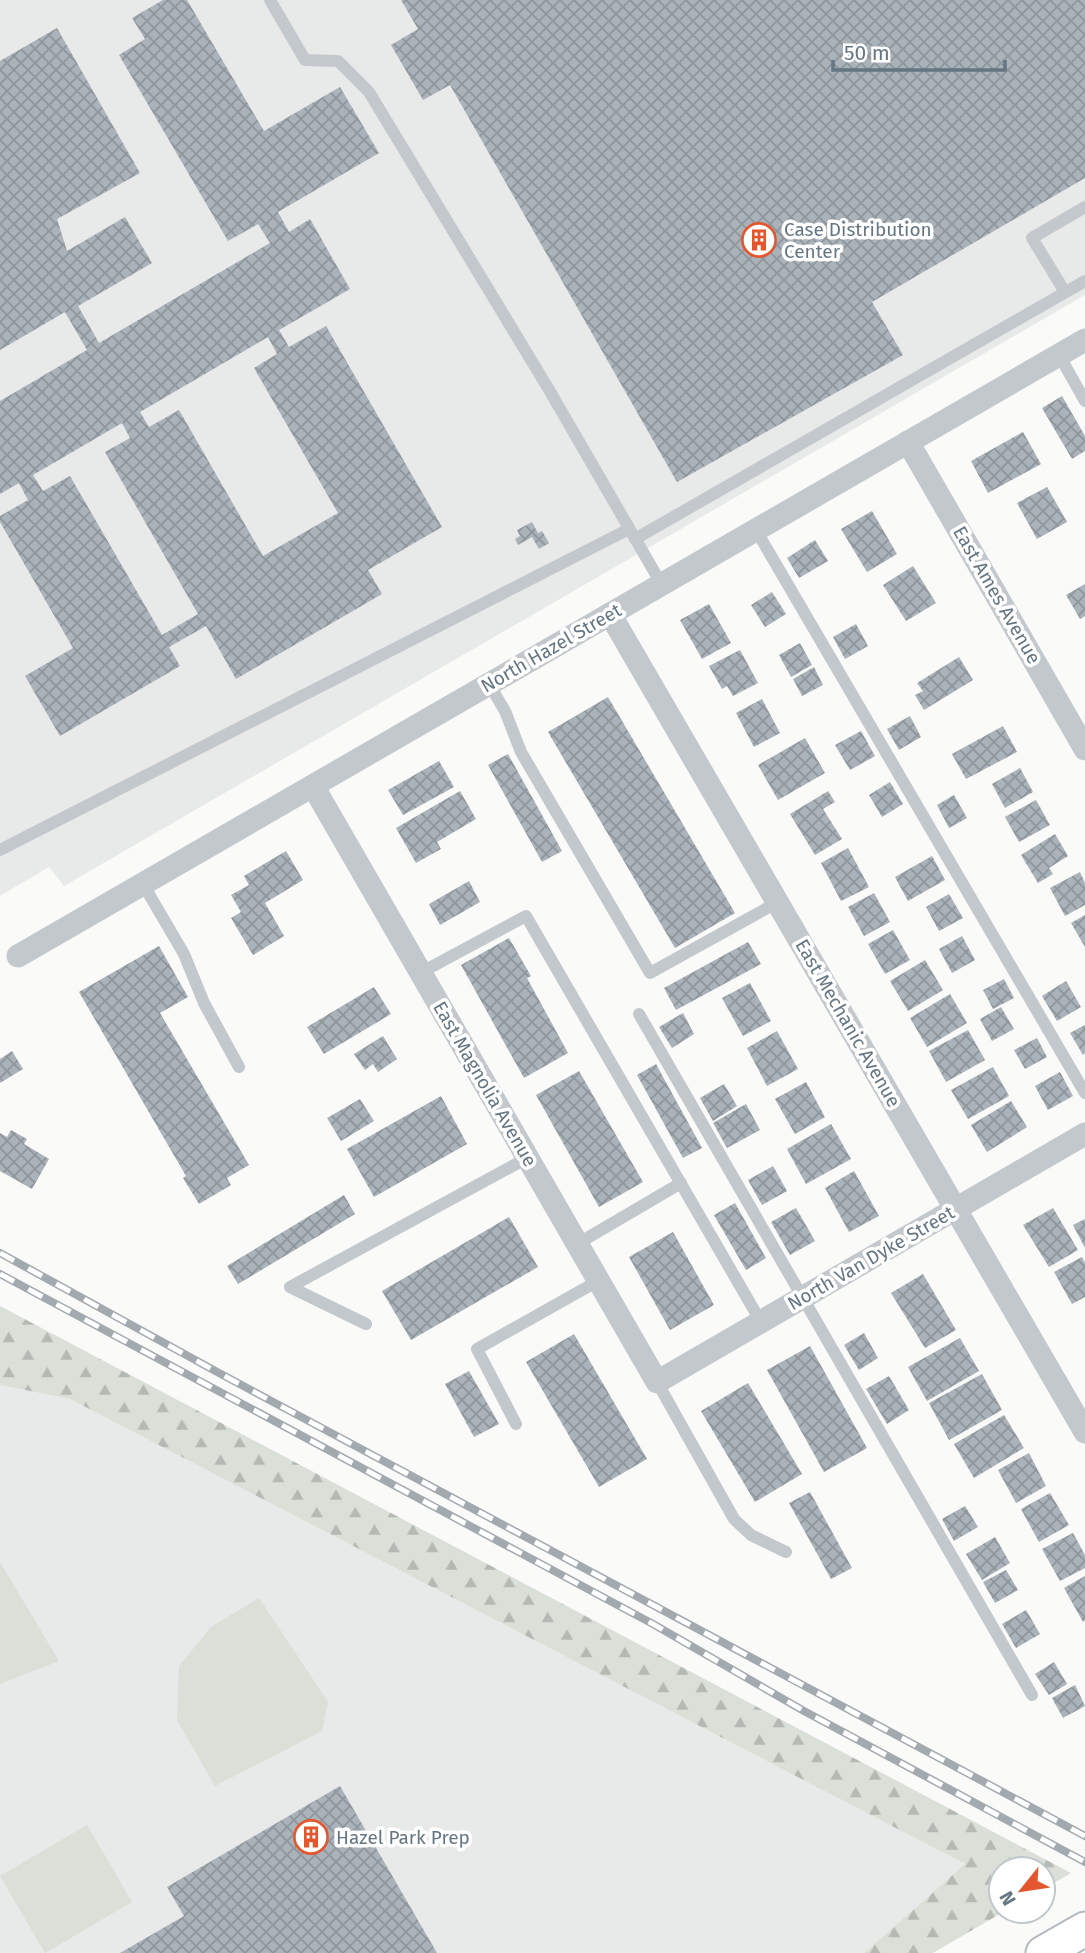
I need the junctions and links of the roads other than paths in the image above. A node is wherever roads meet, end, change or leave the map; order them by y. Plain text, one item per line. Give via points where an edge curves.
1 (270, 0) edge
2 (1085, 208) edge
3 (1085, 281) edge
4 (1065, 292) junction
5 (1085, 340) edge
6 (1059, 355) junction
7 (1085, 401) edge
8 (908, 442) junction
9 (756, 530) junction
10 (632, 534) junction
11 (662, 585) junction
12 (610, 614) junction
13 (489, 684) junction
14 (1085, 749) edge
15 (313, 786) junction
16 (0, 850) edge
17 (143, 884) junction
18 (778, 902) junction
19 (18, 957) dead end
20 (420, 972) junction
21 (639, 1014) dead end
22 (239, 1067) dead end
23 (1085, 1093) edge
24 (1085, 1135) edge
25 (527, 1158) junction
26 (681, 1183) junction
27 (956, 1209) junction
28 (577, 1244) junction
29 (598, 1281) junction
30 (802, 1298) junction
31 (761, 1322) junction
32 (366, 1324) dead end
33 (657, 1382) junction
34 (516, 1424) dead end
35 (1085, 1432) edge
36 (786, 1552) dead end
37 (1032, 1695) dead end
38 (1082, 1930) edge
39 (1043, 1953) edge

1 - 10 lane via 305,60 338,61 369,92
2 - 4 lane via 1032,238
3 - 4 lane
4 - 10 lane
5 - 6 street, North Hazel Street
6 - 7 lane
6 - 8 street, North Hazel Street
8 - 9 street, North Hazel Street
8 - 14 street, East Ames Avenue
9 - 11 street, North Hazel Street
9 - 23 lane
10 - 11 lane
10 - 16 lane
11 - 12 street, North Hazel Street
12 - 13 street, North Hazel Street
12 - 18 street, East Mechanic Avenue
13 - 15 street, North Hazel Street
13 - 18 lane via 521,752 650,973
15 - 17 street, North Hazel Street
15 - 20 street, East Magnolia Avenue
17 - 19 street, North Hazel Street
17 - 22 lane via 184,954
18 - 27 street, East Mechanic Avenue
20 - 25 street, East Magnolia Avenue
20 - 26 lane via 526,916
21 - 30 lane
24 - 27 street, North Van Dyke Street
25 - 28 street, East Magnolia Avenue
25 - 32 lane via 290,1287
26 - 28 lane
26 - 31 lane
27 - 30 street, North Van Dyke Street
27 - 35 street, East Mechanic Avenue
28 - 29 street, East Magnolia Avenue
29 - 33 street, East Magnolia Avenue
29 - 34 lane via 477,1349
30 - 31 street, North Van Dyke Street
30 - 37 lane
31 - 33 street, North Van Dyke Street
33 - 36 lane via 734,1519 751,1535
38 - 39 main road

